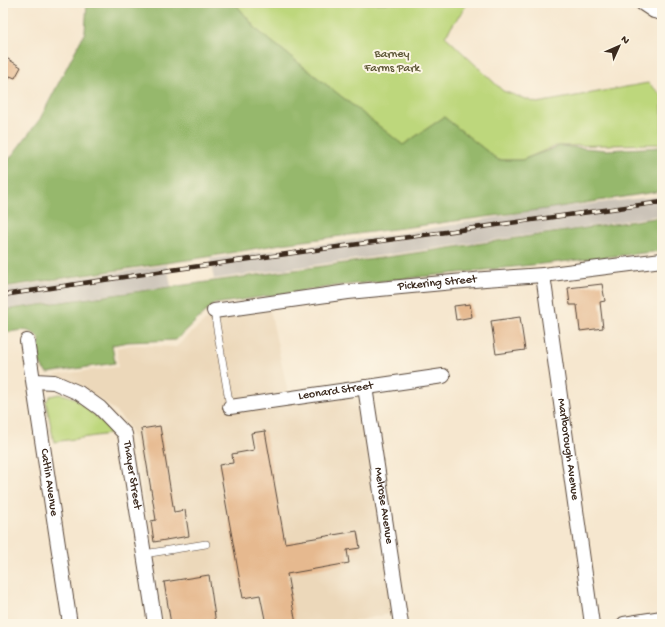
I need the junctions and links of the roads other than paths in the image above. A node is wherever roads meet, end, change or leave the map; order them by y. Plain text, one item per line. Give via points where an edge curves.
1 (642, 3) edge
2 (662, 13) edge
3 (662, 260) edge
4 (543, 275) junction
5 (214, 311) joint
6 (27, 341) dead end
7 (443, 376) dead end
8 (34, 381) junction
9 (366, 387) junction
10 (230, 407) joint
11 (206, 544) dead end
12 (144, 554) junction
13 (662, 618) edge
14 (70, 624) edge
15 (155, 624) edge
16 (401, 624) edge
17 (592, 624) edge
18 (624, 624) edge

1 - 2 street
3 - 4 street, Pickering Street
4 - 5 street, Pickering Street via 348,292
4 - 17 street, Marlborough Avenue
5 - 10 lane
6 - 8 street, Catlin Avenue
7 - 9 street, Leonard Street
8 - 12 street, Thayer Street via 54,382 79,393 100,408 125,434
8 - 14 street, Catlin Avenue
9 - 10 street, Leonard Street
9 - 16 street, Melrose Avenue
11 - 12 lane
12 - 15 street, Thayer Street
13 - 18 street

